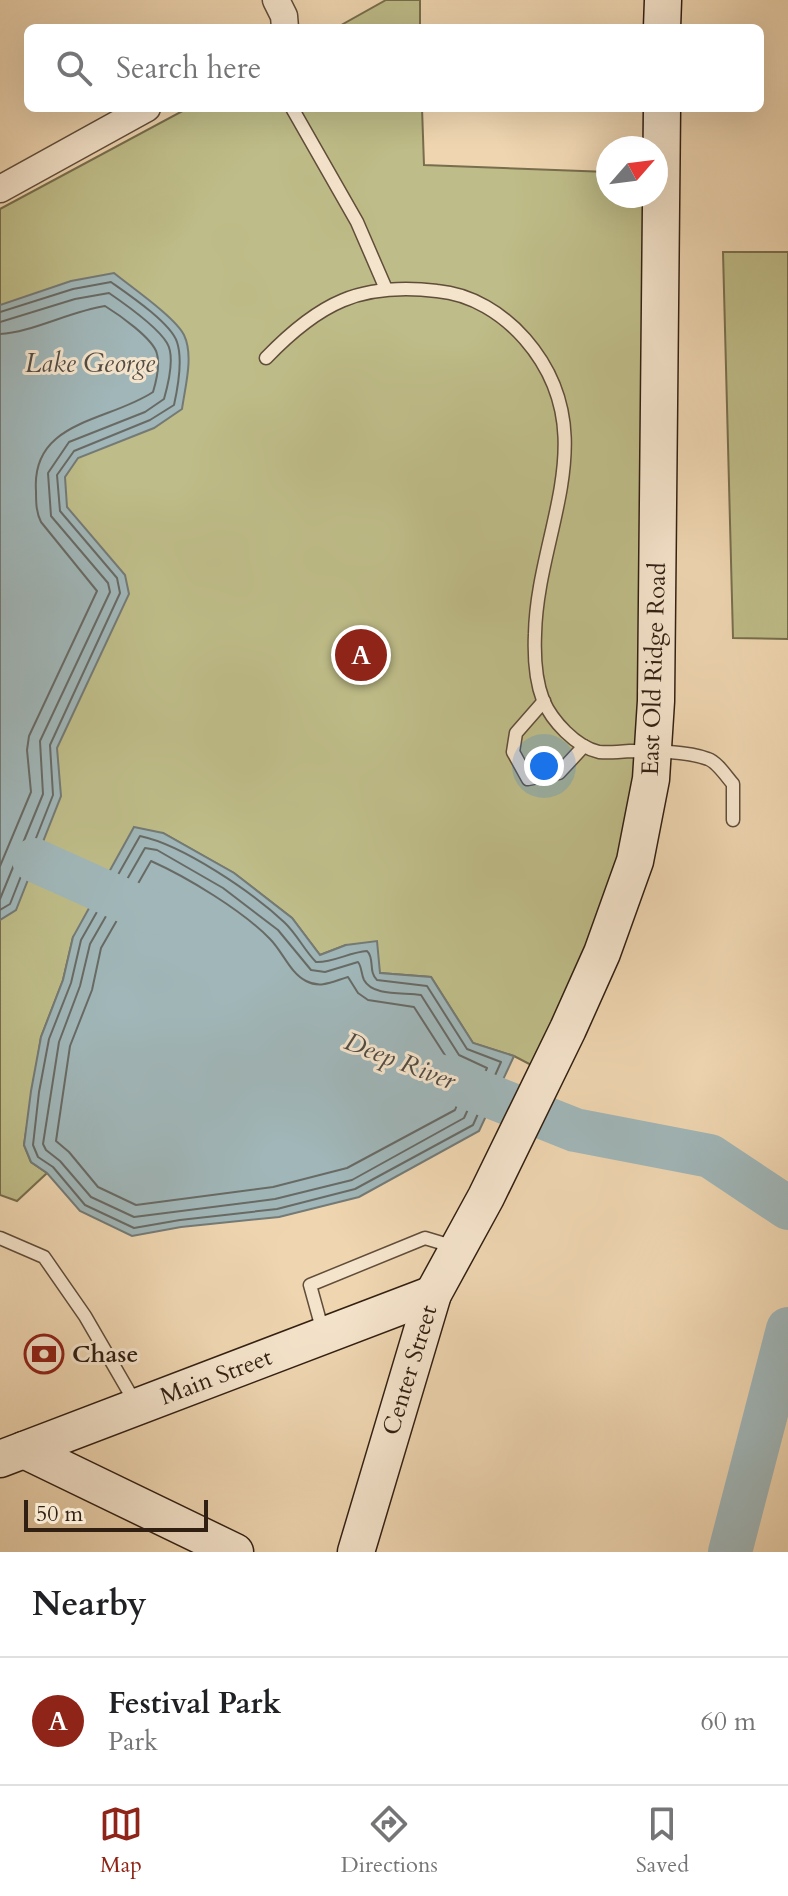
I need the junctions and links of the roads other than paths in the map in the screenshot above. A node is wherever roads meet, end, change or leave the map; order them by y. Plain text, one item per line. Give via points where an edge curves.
1 (276, 0) edge
2 (663, 0) edge
3 (285, 24) edge
4 (662, 24) edge
5 (140, 112) edge
6 (294, 112) edge
7 (662, 112) edge
8 (0, 189) edge
9 (386, 289) junction
10 (266, 358) dead end
11 (544, 701) junction
12 (584, 746) junction
13 (653, 751) junction
14 (733, 820) dead end
15 (486, 1197) joint
16 (0, 1238) edge
17 (458, 1248) junction
18 (433, 1294) junction
19 (324, 1336) junction
20 (137, 1407) junction
21 (8, 1449) edge
22 (235, 1552) edge
23 (356, 1552) edge

1 - 3 street
2 - 4 street
5 - 8 street
6 - 9 lane via 357,222
7 - 13 street, East Old Ridge Road
9 - 10 lane via 329,306
9 - 11 lane via 448,292 472,299 519,332 539,355 553,386 566,452 535,621 534,658
11 - 12 lane via 558,724
11 - 12 lane via 516,733 513,752 528,779 559,773
12 - 13 lane via 600,752
13 - 14 lane via 710,759 733,784
13 - 15 street, East Old Ridge Road via 635,861 602,953
15 - 17 street, Center Street
16 - 20 lane via 44,1257
17 - 18 street, Center Street
17 - 19 lane via 425,1238 310,1285
18 - 19 street, Main Street
18 - 23 street, Center Street
19 - 20 street, Main Street
20 - 21 street, Main Street
21 - 22 street

